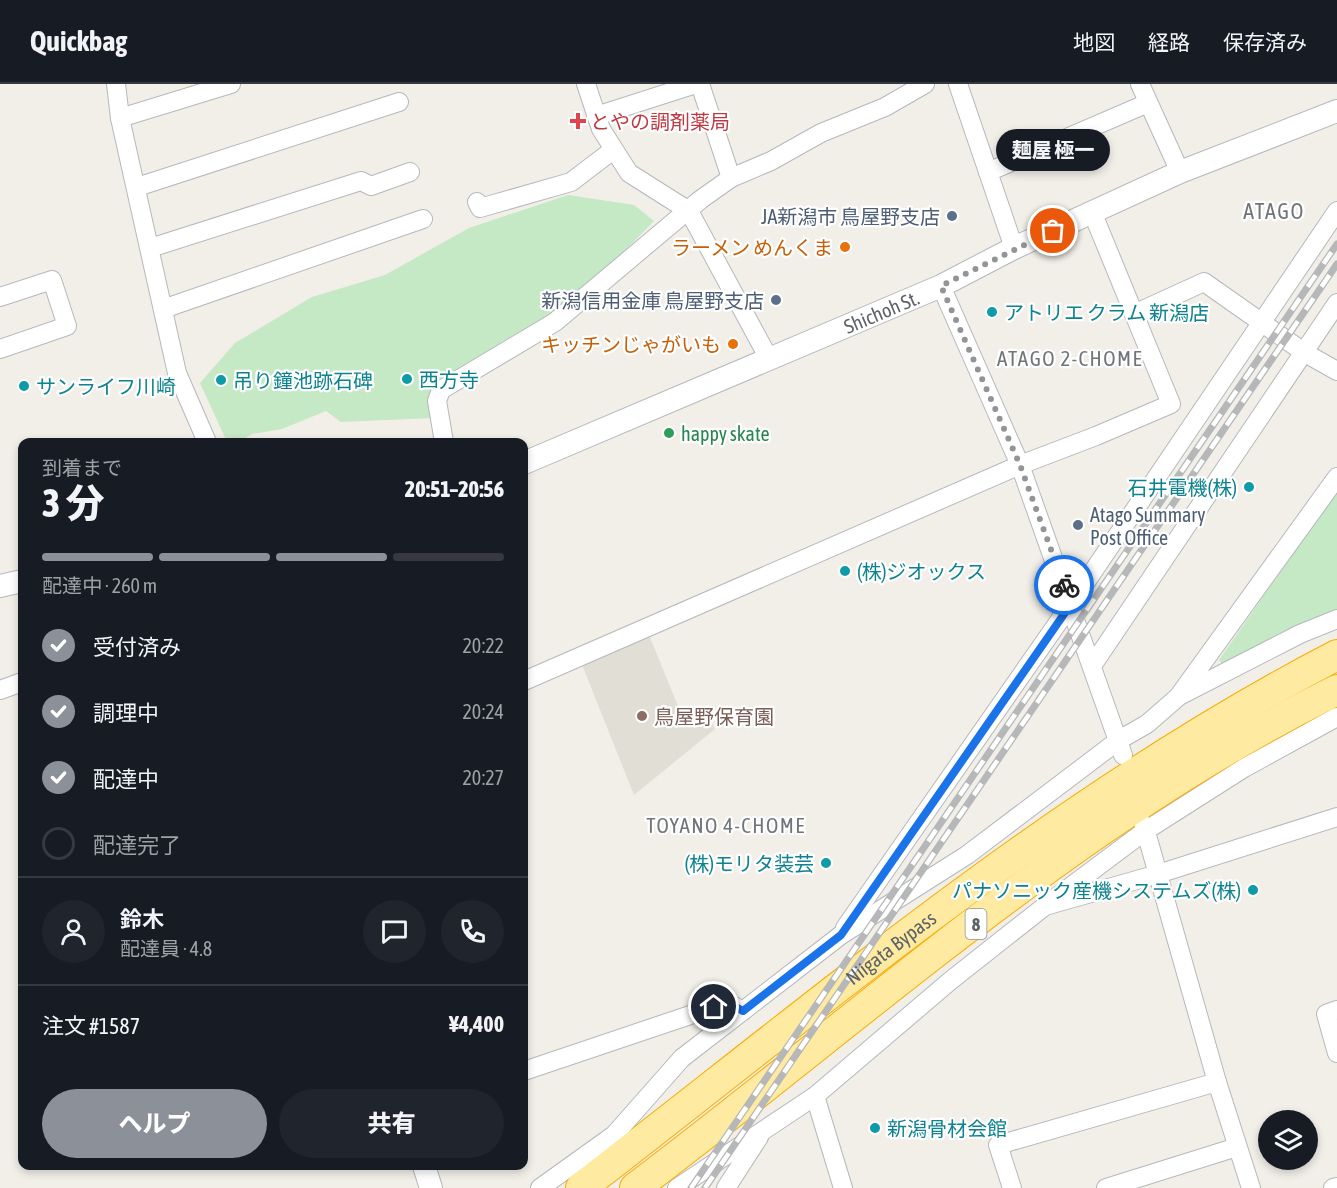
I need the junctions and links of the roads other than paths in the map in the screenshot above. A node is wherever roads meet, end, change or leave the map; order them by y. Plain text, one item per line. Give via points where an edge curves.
1 (116, 84) edge
2 (231, 84) edge
3 (586, 84) edge
4 (698, 84) edge
5 (925, 84) edge
6 (958, 84) edge
7 (1140, 84) edge
8 (206, 88) edge
9 (399, 102) dead end
10 (1148, 104) junction
11 (1337, 111) edge
12 (596, 116) junction
13 (120, 118) junction
14 (613, 150) junction
15 (410, 172) dead end
16 (988, 172) junction
17 (1180, 172) junction
18 (731, 178) junction
19 (137, 187) junction
20 (477, 202) dead end
21 (1337, 210) edge
22 (689, 211) junction
23 (1093, 214) junction
24 (423, 219) dead end
25 (1014, 248) junction
26 (150, 249) junction
27 (941, 286) junction
28 (0, 297) edge
29 (1337, 303) edge
30 (163, 309) junction
31 (1134, 314) junction
32 (1262, 321) junction
33 (0, 349) edge
34 (1305, 352) junction
35 (768, 357) junction
36 (1337, 371) edge
37 (205, 438) edge
38 (443, 438) edge
39 (528, 461) edge
40 (1020, 465) junction
41 (1337, 477) edge
42 (18, 582) edge
43 (0, 586) edge
44 (1071, 604) junction
45 (1337, 619) edge
46 (1337, 655) edge
47 (1092, 666) junction
48 (528, 679) edge
49 (18, 683) edge
50 (0, 690) edge
51 (1337, 690) edge
52 (1178, 697) junction
53 (1337, 717) edge
54 (1121, 748) junction
55 (1336, 820) edge
56 (1144, 828) junction
57 (1158, 874) junction
58 (1046, 906) junction
59 (841, 935) junction
60 (1337, 1010) edge
61 (743, 1011) junction
62 (1337, 1053) edge
63 (528, 1070) edge
64 (1217, 1082) junction
65 (815, 1096) junction
66 (763, 1131) junction
67 (1238, 1147) junction
68 (425, 1170) edge
69 (1337, 1187) edge
70 (431, 1188) edge
71 (540, 1188) edge
72 (581, 1188) edge
73 (635, 1188) edge
74 (677, 1188) edge
75 (726, 1188) edge
76 (843, 1188) edge
77 (1012, 1188) edge
78 (1106, 1188) edge
79 (1251, 1188) edge
80 (1333, 1188) edge

1 - 13 street
2 - 8 street
3 - 12 street
4 - 12 street
4 - 18 street
5 - 18 street via 885,107 821,133
6 - 16 street
7 - 10 street
8 - 13 street
9 - 19 street
10 - 16 street
10 - 17 street
11 - 17 street, Shichoh St.
12 - 14 street
13 - 19 street
14 - 20 street via 571,182 480,208
14 - 22 street via 629,173
15 - 26 street via 371,186 361,181
16 - 25 street
17 - 23 street, Shichoh St.
18 - 22 street
19 - 26 street
21 - 32 street
22 - 35 street
22 - 38 street via 555,322 441,390 437,401
23 - 25 street, Shichoh St.
23 - 31 street
24 - 30 street
25 - 27 street, Shichoh St.
26 - 30 street
27 - 35 street, Shichoh St.
27 - 40 street
28 - 33 street via 52,280 67,326
29 - 34 street
30 - 37 street via 177,373
31 - 32 street via 1204,282
31 - 40 street via 1171,404
32 - 34 street
32 - 44 street
34 - 36 street
34 - 47 street
35 - 39 street, Shichoh St.
40 - 44 street
40 - 48 street
41 - 52 street
42 - 43 street
44 - 47 street
44 - 59 street
45 - 52 street
46 - 72 highway, Niigata Bypass / 8 via 1203,729 1101,794 1002,864
47 - 54 street
49 - 50 street
51 - 73 highway, Niigata Bypass / 8 via 1218,757 1111,824 1007,899
52 - 54 street
53 - 56 street
54 - 59 street via 967,855
55 - 57 street
56 - 57 street
56 - 58 street
57 - 58 street
57 - 64 street
58 - 65 street via 950,981
59 - 61 street
60 - 62 street via 1326,1014
61 - 63 street via 730,1004 714,1007
61 - 71 street via 682,1058 614,1135
64 - 67 street
64 - 77 street via 998,1145
65 - 66 street
65 - 76 street
66 - 74 street
66 - 75 street
67 - 78 street
67 - 79 street
68 - 70 street
69 - 80 street

